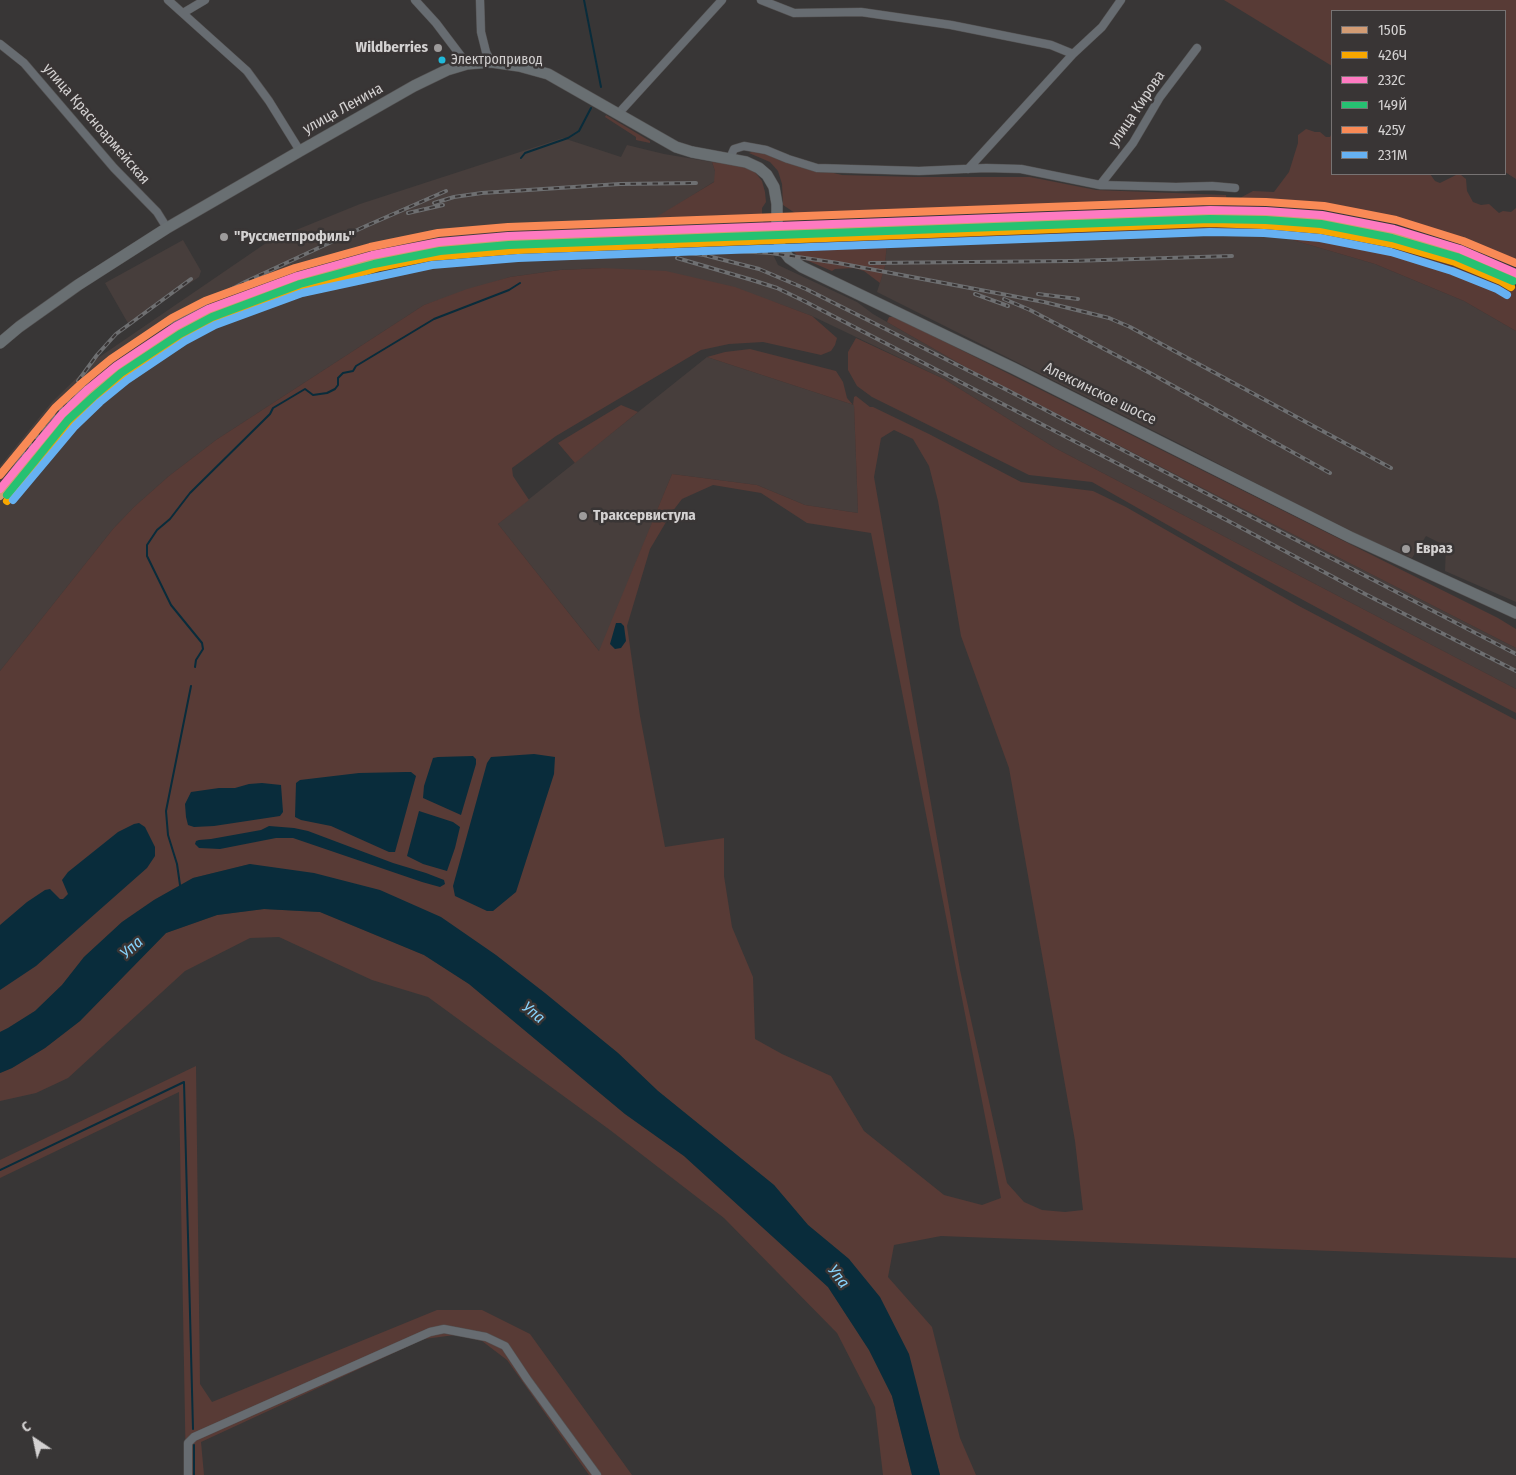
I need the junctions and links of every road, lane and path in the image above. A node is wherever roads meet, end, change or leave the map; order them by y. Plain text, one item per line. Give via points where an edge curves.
1 (168, 0) edge
2 (205, 0) edge
3 (415, 0) edge
4 (480, 0) edge
5 (722, 0) edge
6 (761, 0) edge
7 (1121, 0) edge
8 (183, 13) junction
9 (0, 44) edge
10 (1197, 48) dead end
11 (1073, 54) junction
12 (491, 62) junction
13 (467, 64) junction
14 (618, 114) junction
15 (300, 151) junction
16 (730, 158) junction
17 (968, 169) junction
18 (1100, 184) junction
19 (1235, 188) dead end
20 (167, 228) junction
21 (0, 343) edge
22 (1516, 613) edge
23 (188, 1475) edge
24 (597, 1475) edge

1 - 8 street
2 - 8 street
3 - 13 street
4 - 12 street via 481,32
5 - 14 street
6 - 11 street via 794,13 861,12 951,25 1051,44
7 - 11 street via 1102,27
8 - 15 street via 252,77
9 - 20 street, улица Красноармейская via 24,63 114,168 157,212
10 - 18 street, улица Кирова via 1160,97 1133,144
11 - 17 street
12 - 13 main road, улица Ленина
12 - 14 main road, улица Ленина via 548,74
13 - 15 main road, улица Ленина via 436,75
14 - 16 main road, улица Ленина via 683,150
15 - 20 main road, улица Ленина
16 - 17 street via 734,148 744,146 766,150 817,168
16 - 22 main road, Алексинское шоссе via 756,166 772,182 777,204 779,244 795,263 1024,373 1350,537
17 - 18 street via 1021,169
18 - 19 street
20 - 21 main road, улица Ленина via 63,296
23 - 24 street via 188,1442 194,1437 344,1369 444,1329 486,1337 505,1346

